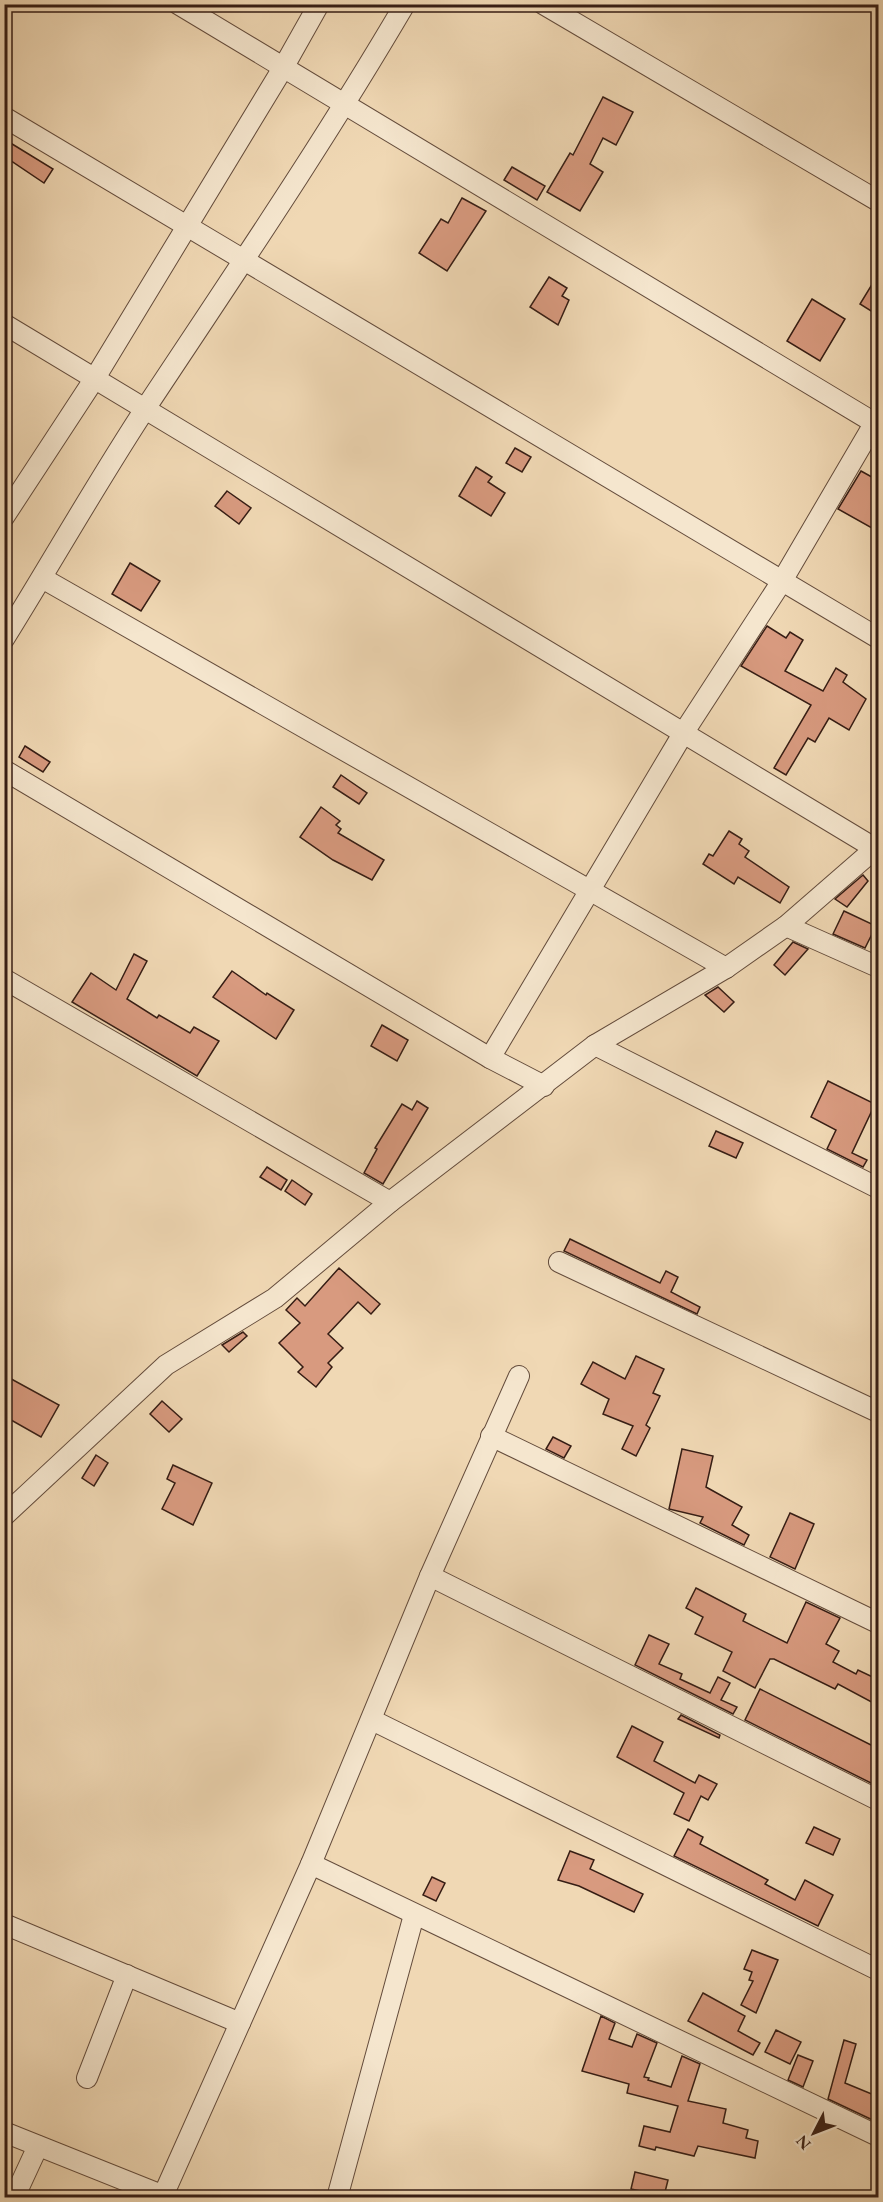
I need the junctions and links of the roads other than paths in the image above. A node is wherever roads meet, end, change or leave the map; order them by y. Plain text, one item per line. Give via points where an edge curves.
1 (178, 4) edge
2 (319, 4) edge
3 (405, 4) edge
4 (543, 4) edge
5 (283, 68) junction
6 (346, 105) junction
7 (4, 117) edge
8 (879, 201) edge
9 (186, 225) junction
10 (246, 261) junction
11 (4, 324) edge
12 (95, 378) junction
13 (146, 408) junction
14 (877, 422) edge
15 (4, 518) edge
16 (42, 578) junction
17 (782, 581) junction
18 (879, 638) edge
19 (4, 639) edge
20 (684, 732) junction
21 (4, 770) edge
22 (877, 847) edge
23 (591, 889) junction
24 (786, 926) junction
25 (879, 967) edge
26 (726, 968) junction
27 (4, 978) edge
28 (595, 1045) junction
29 (490, 1058) junction
30 (544, 1086) junction
31 (879, 1188) edge
32 (390, 1202) junction
33 (560, 1262) dead end
34 (519, 1376) dead end
35 (879, 1412) edge
36 (491, 1436) junction
37 (4, 1516) edge
38 (430, 1576) junction
39 (879, 1623) edge
40 (372, 1720) junction
41 (879, 1800) edge
42 (311, 1864) junction
43 (414, 1915) junction
44 (4, 1924) edge
45 (879, 1970) edge
46 (127, 1976) junction
47 (240, 2023) junction
48 (87, 2078) dead end
49 (4, 2132) edge
50 (879, 2136) edge
51 (38, 2146) junction
52 (165, 2197) edge
53 (14, 2198) edge
54 (337, 2198) edge

1 - 5 street
2 - 5 street
3 - 6 street
4 - 8 street
5 - 6 street
5 - 9 street
6 - 10 street
6 - 14 street
7 - 9 street
9 - 10 street
9 - 12 street
10 - 13 street
10 - 17 street
11 - 12 street
12 - 13 street
12 - 15 street
13 - 16 street
13 - 20 street
14 - 17 street
16 - 19 street
16 - 23 street
17 - 18 street
17 - 20 street
20 - 22 street
20 - 23 street
21 - 29 street
22 - 24 street
23 - 26 street
23 - 29 street
24 - 25 street
24 - 26 street
26 - 28 street
27 - 32 street
28 - 30 street
28 - 31 street
29 - 30 street
30 - 32 street
32 - 37 street via 275,1298 166,1365
33 - 35 street
34 - 36 street
36 - 38 street
36 - 39 street
38 - 40 street
38 - 41 street
40 - 42 street
40 - 45 street
42 - 43 street
42 - 47 street
43 - 50 street
43 - 54 street
44 - 46 street
46 - 47 street
46 - 48 street
47 - 52 street
49 - 51 street
51 - 52 street
51 - 53 street

